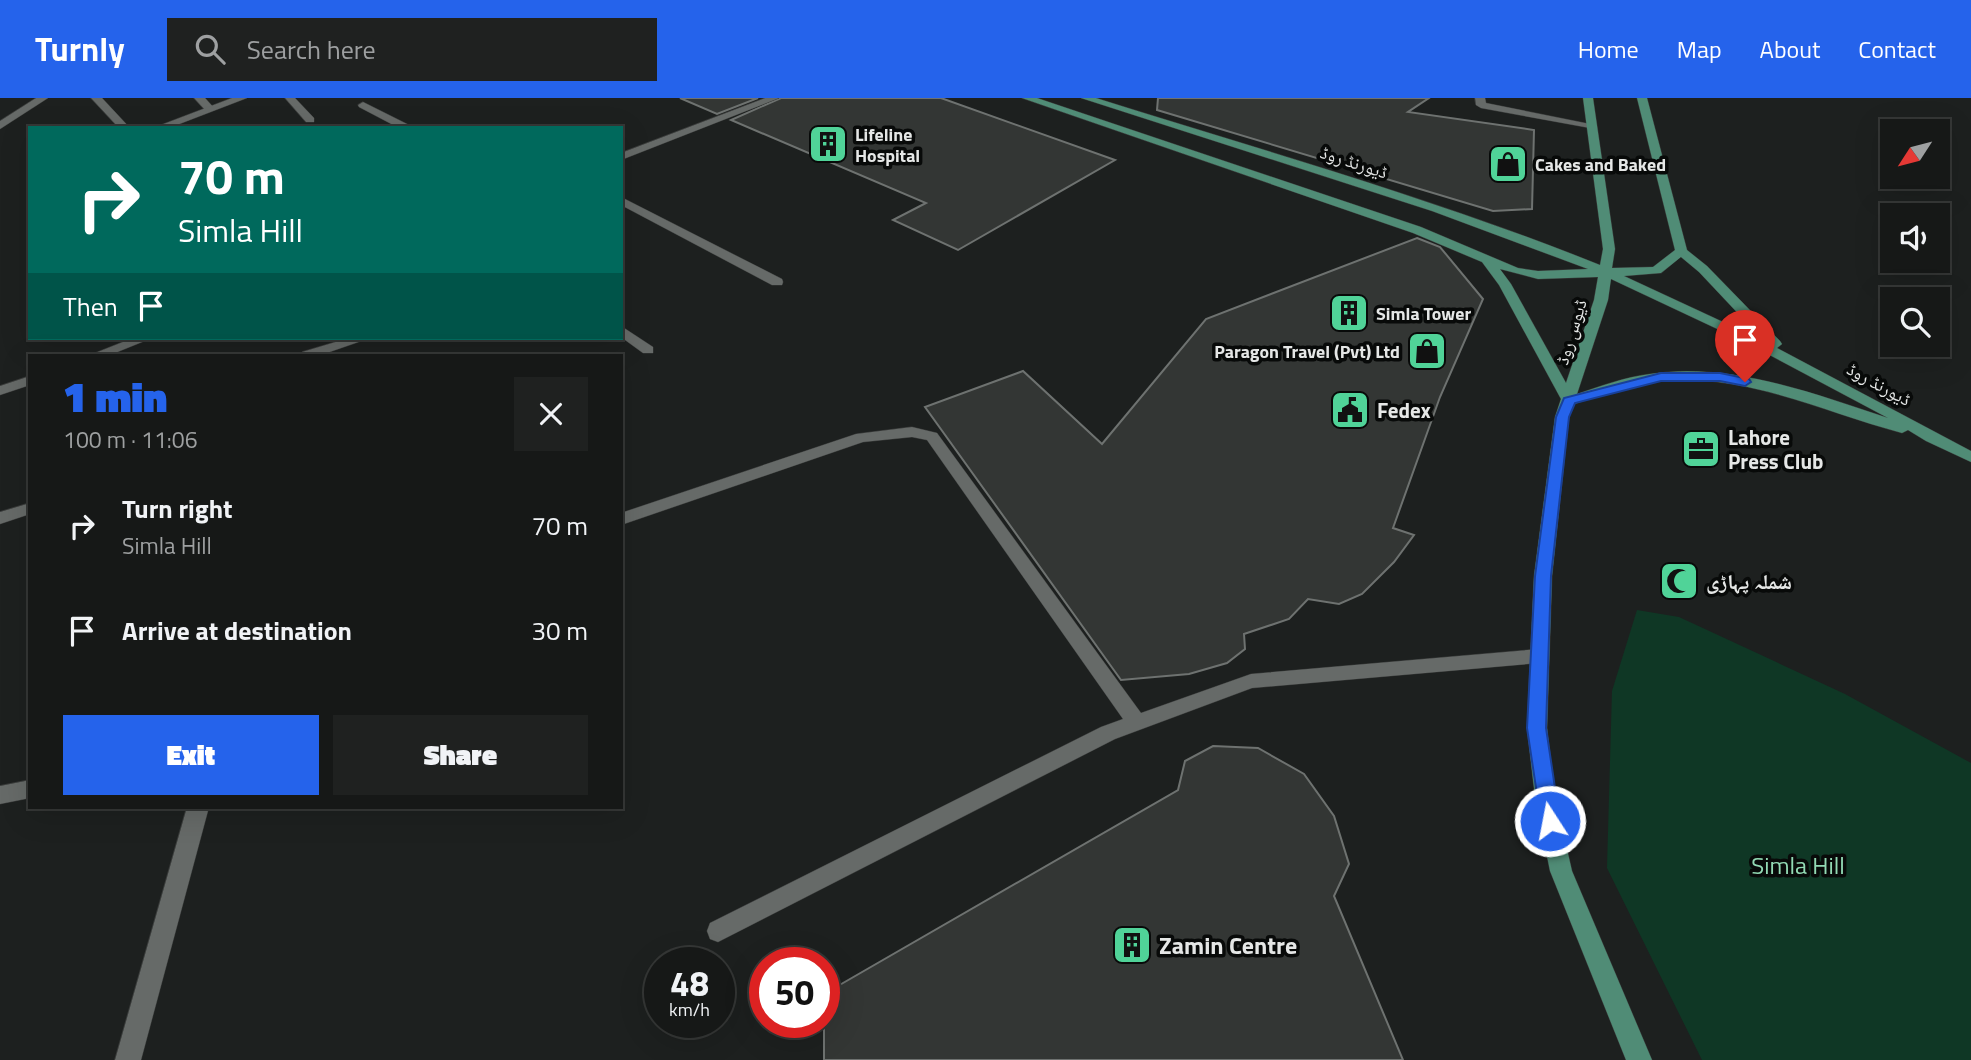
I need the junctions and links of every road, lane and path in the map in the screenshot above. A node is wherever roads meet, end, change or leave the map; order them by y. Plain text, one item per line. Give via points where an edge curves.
1 (43, 98) edge
2 (96, 98) edge
3 (199, 98) edge
4 (242, 98) edge
5 (290, 98) edge
6 (774, 98) edge
7 (1027, 98) edge
8 (1086, 98) edge
9 (1480, 98) edge
10 (1588, 98) edge
11 (1642, 98) edge
12 (363, 106) dead end
13 (210, 109) junction
14 (310, 120) dead end
15 (1590, 125) junction
16 (0, 126) edge
17 (123, 126) edge
18 (163, 126) edge
19 (403, 126) edge
20 (623, 156) edge
21 (623, 201) edge
22 (1681, 251) junction
23 (1488, 261) junction
24 (1606, 274) junction
25 (777, 282) dead end
26 (623, 331) edge
27 (139, 340) edge
28 (356, 340) edge
29 (648, 350) dead end
30 (100, 354) edge
31 (310, 354) edge
32 (1787, 356) junction
33 (28, 381) edge
34 (0, 391) edge
35 (1569, 401) junction
36 (1941, 442) junction
37 (1971, 457) edge
38 (28, 509) edge
39 (0, 518) edge
40 (623, 518) edge
41 (1539, 656) junction
42 (1136, 723) junction
43 (28, 789) edge
44 (0, 795) edge
45 (197, 809) edge
46 (718, 931) dead end
47 (128, 1060) edge
48 (1639, 1060) edge

1 - 16 street
2 - 17 street
3 - 13 street
4 - 13 street
5 - 14 street
6 - 20 street
7 - 23 main road, ڈیورنڈ روڈ via 1417,230
8 - 24 main road, ڈیورنڈ روڈ via 1425,205
9 - 15 street via 1481,105
10 - 15 main road, ڈیوس روڈ
11 - 22 main road
12 - 19 street
13 - 18 street
15 - 24 main road, ڈیوس روڈ via 1609,248
21 - 25 street
22 - 24 main road via 1657,270
22 - 32 main road
23 - 24 main road, ڈیورنڈ روڈ via 1538,275
23 - 35 main road, ڈیورنڈ روڈ via 1506,284
24 - 32 main road, ڈیورنڈ روڈ
24 - 35 main road, ڈیوس روڈ
26 - 29 street
27 - 30 street
28 - 31 street
32 - 36 main road, ڈیورنڈ روڈ
33 - 34 street
35 - 36 main road via 1661,377 1720,377 1802,395
35 - 41 main road via 1562,417 1543,576
36 - 37 main road
38 - 39 street
40 - 42 street via 862,437 912,432 932,436
41 - 42 street via 1251,681
41 - 48 main road via 1536,728 1561,871
42 - 46 street via 1108,733
43 - 44 street
45 - 47 street

